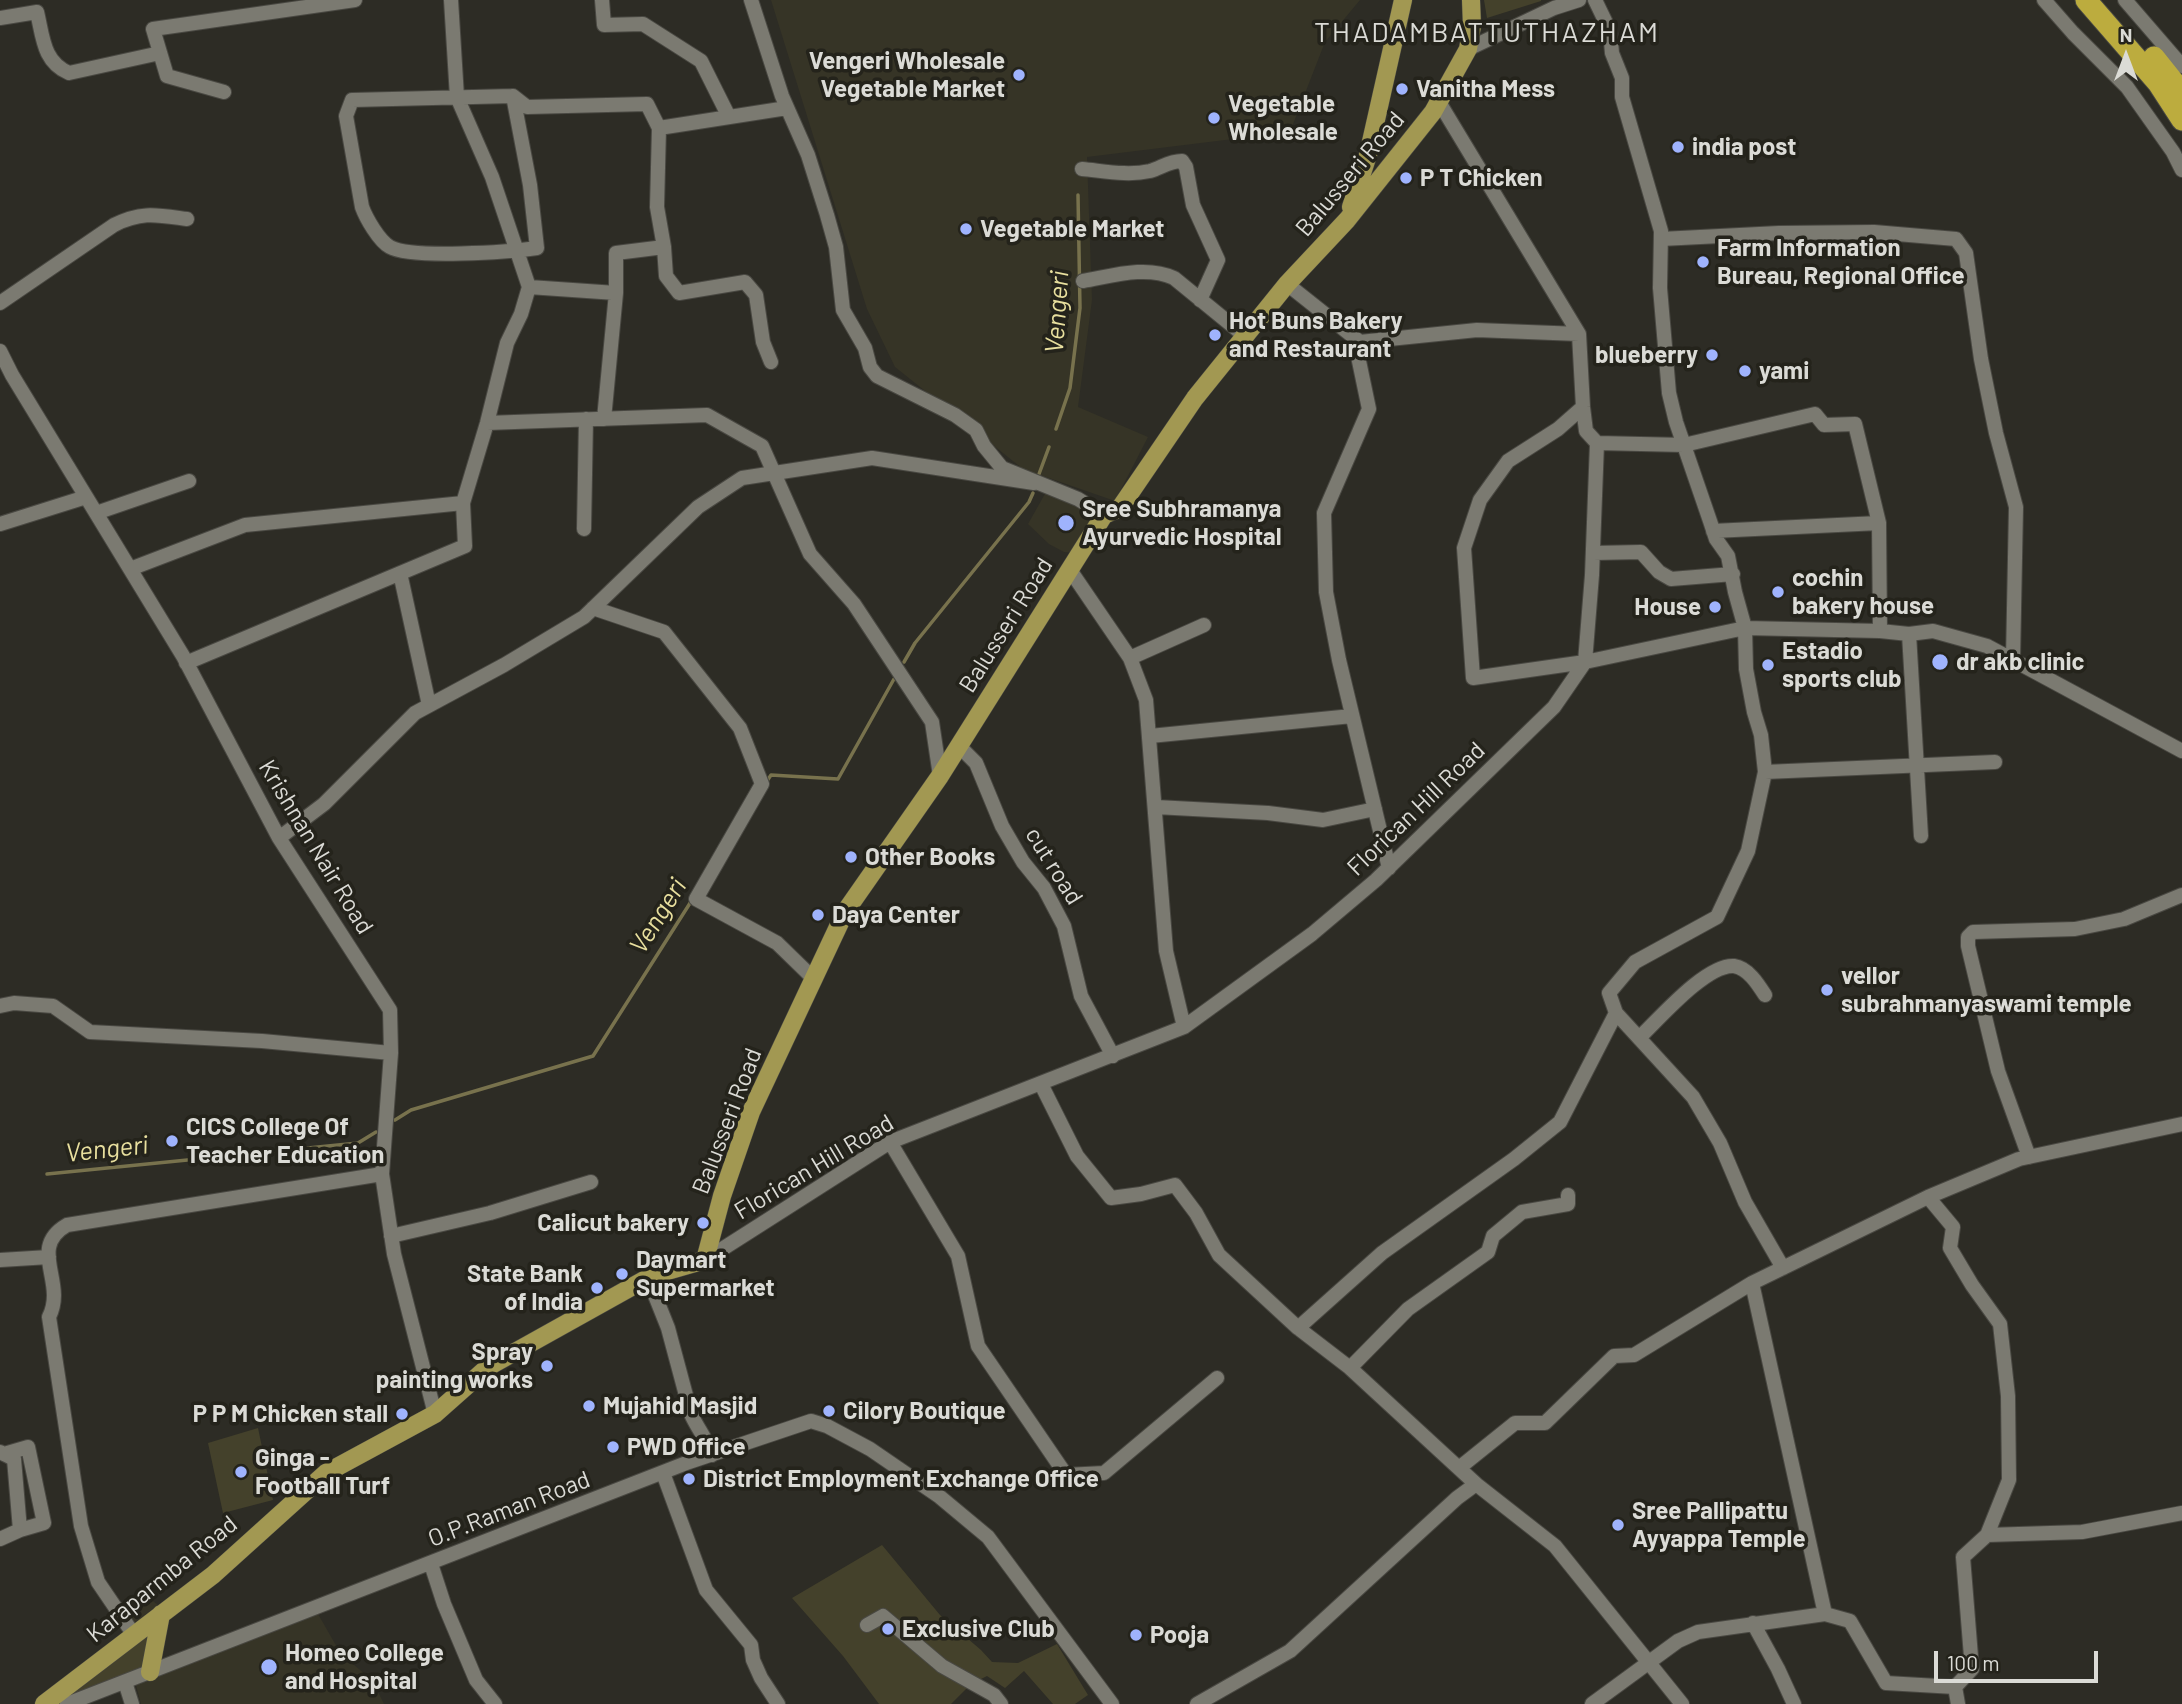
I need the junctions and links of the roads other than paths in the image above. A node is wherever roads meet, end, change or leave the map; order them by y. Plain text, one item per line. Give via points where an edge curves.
1 (355, 0) edge
2 (451, 0) edge
3 (602, 0) edge
4 (751, 0) edge
5 (1403, 0) edge
6 (1471, 0) edge
7 (1579, 0) edge
8 (1595, 0) edge
9 (2044, 0) edge
10 (2086, 0) edge
11 (2105, 0) edge
12 (2125, 0) edge
13 (1553, 4) edge
14 (0, 18) edge
15 (1468, 49) junction
16 (160, 53) junction
17 (2182, 66) edge
18 (224, 92) dead end
19 (2182, 92) edge
20 (513, 96) junction
21 (457, 97) junction
22 (1439, 102) junction
23 (787, 108) junction
24 (729, 117) junction
25 (2182, 120) edge
26 (659, 128) junction
27 (1082, 169) dead end
28 (2182, 170) edge
29 (187, 219) dead end
30 (1347, 220) junction
31 (1661, 239) junction
32 (664, 247) junction
33 (517, 251) junction
34 (1083, 281) dead end
35 (1287, 284) junction
36 (529, 287) junction
37 (616, 293) junction
38 (1200, 300) junction
39 (0, 303) edge
40 (1579, 334) junction
41 (1245, 336) junction
42 (1354, 337) junction
43 (0, 351) edge
44 (771, 362) dead end
45 (1583, 407) junction
46 (586, 419) junction
47 (604, 419) junction
48 (487, 423) junction
49 (1597, 443) junction
50 (1684, 445) junction
51 (772, 473) junction
52 (189, 481) dead end
53 (1034, 483) junction
54 (86, 497) junction
55 (463, 503) junction
56 (96, 513) junction
57 (1104, 515) junction
58 (1879, 523) junction
59 (0, 524) edge
60 (584, 529) dead end
61 (1713, 531) junction
62 (1593, 553) junction
63 (130, 569) junction
64 (1070, 570) junction
65 (400, 573) junction
66 (1733, 573) junction
67 (593, 608) junction
68 (1204, 625) dead end
69 (1745, 628) junction
70 (1880, 631) junction
71 (1909, 634) junction
72 (1130, 658) junction
73 (2013, 660) junction
74 (1585, 662) junction
75 (187, 663) junction
76 (429, 705) junction
77 (1352, 716) junction
78 (1150, 737) junction
79 (959, 746) junction
80 (2182, 751) edge
81 (1995, 762) dead end
82 (1917, 765) junction
83 (1765, 772) junction
84 (940, 776) junction
85 (1156, 807) junction
86 (1375, 809) junction
87 (1921, 836) dead end
88 (279, 838) junction
89 (1389, 868) junction
90 (2182, 895) edge
91 (814, 979) junction
92 (1765, 995) dead end
93 (0, 1006) edge
94 (1616, 1013) junction
95 (1184, 1027) junction
96 (1639, 1038) junction
97 (391, 1053) junction
98 (1112, 1056) junction
99 (1041, 1084) junction
100 (2181, 1127) edge
101 (890, 1142) junction
102 (2029, 1157) junction
103 (382, 1174) junction
104 (591, 1182) dead end
105 (1567, 1195) dead end
106 (1928, 1197) junction
107 (391, 1236) junction
108 (49, 1257) junction
109 (0, 1260) edge
110 (705, 1260) junction
111 (1783, 1268) junction
112 (648, 1278) junction
113 (1752, 1283) junction
114 (1298, 1328) junction
115 (1350, 1368) junction
116 (1217, 1378) dead end
117 (435, 1414) junction
118 (2, 1453) edge
119 (712, 1455) junction
120 (1459, 1468) junction
121 (663, 1473) junction
122 (1476, 1484) junction
123 (2182, 1513) edge
124 (20, 1530) junction
125 (1987, 1535) junction
126 (0, 1539) edge
127 (431, 1564) junction
128 (161, 1614) junction
129 (1825, 1614) junction
130 (1753, 1623) junction
131 (867, 1625) dead end
132 (134, 1635) junction
133 (1649, 1663) junction
134 (150, 1672) junction
135 (125, 1682) junction
136 (1955, 1688) junction
137 (44, 1704) edge
138 (67, 1704) edge
139 (132, 1704) edge
140 (495, 1704) edge
141 (778, 1704) edge
142 (1001, 1704) edge
143 (1112, 1704) edge
144 (1196, 1704) edge
145 (1592, 1704) edge
146 (1682, 1704) edge
147 (1794, 1704) edge
148 (1958, 1704) edge

1 - 16 street via 153,29
2 - 21 street
3 - 24 street via 604,25 643,24 701,61
4 - 23 street
5 - 30 main road via 1368,155
6 - 15 main road, Balusseri Road
7 - 13 street
8 - 31 street via 1611,31 1622,97
9 - 28 street via 2126,86
10 - 25 highway via 2158,83
11 - 19 highway
12 - 17 street
13 - 15 street
14 - 16 street via 37,12 55,67 69,73
15 - 22 main road, Balusseri Road
16 - 18 street via 167,76
20 - 21 street
20 - 26 street via 527,107 647,104
20 - 33 street via 537,248
21 - 33 street via 492,177
21 - 33 street via 352,100 346,116 366,220 389,247 418,253
22 - 30 main road, Balusseri Road
22 - 40 street
23 - 24 street
23 - 53 street via 808,155 836,247 843,310 865,348 870,367 877,376 976,429 1002,468
24 - 26 street
26 - 32 street via 657,207
27 - 38 street via 1132,173 1182,162 1197,217 1218,260
29 - 39 street via 131,216
30 - 35 main road, Balusseri Road
31 - 50 street via 1660,288 1669,393
31 - 73 street via 1861,232 1956,239 1966,253 1981,359 2016,507
32 - 37 street via 616,253
32 - 44 street via 666,276 679,293 745,282 756,295
33 - 36 street
34 - 38 street via 1162,272
35 - 41 main road, Balusseri Road
35 - 42 street
36 - 37 street
36 - 48 street via 507,344
37 - 47 street
38 - 41 street
40 - 42 street via 1476,330 1360,342
40 - 45 street
41 - 57 main road, Balusseri Road via 1195,398 1120,508
42 - 77 street via 1369,409 1324,513 1326,592
43 - 54 street, Krishnan Nair Road
45 - 49 street via 1586,431
45 - 74 street via 1508,461 1480,500 1464,548 1473,678
46 - 47 street
46 - 48 street
46 - 60 street
47 - 51 street via 707,415 762,446
48 - 55 street
49 - 50 street
49 - 62 street
50 - 58 street via 1815,414 1824,425 1855,424
50 - 61 street
51 - 53 street via 872,457
51 - 67 street via 742,478 698,507
51 - 84 street via 810,554 854,604 932,722
52 - 56 street
53 - 57 street via 1078,499
54 - 56 street, Krishnan Nair Road
54 - 59 street
55 - 63 street via 245,525
55 - 65 street via 466,545
56 - 63 street, Krishnan Nair Road
57 - 64 main road, Balusseri Road
58 - 61 street
58 - 70 street
61 - 66 street
62 - 66 street via 1641,552 1671,579
62 - 74 street
63 - 75 street, Krishnan Nair Road
64 - 72 street
64 - 79 main road, Balusseri Road
65 - 75 street
65 - 76 street
66 - 69 street
67 - 76 street via 516,658
67 - 91 street via 664,632 740,729 762,784 695,900 777,943
68 - 72 street
69 - 70 street
69 - 74 street
69 - 83 street via 1746,669
70 - 71 street
71 - 73 street via 1933,631 1987,646
71 - 82 street
72 - 78 street via 1146,700
73 - 80 street
74 - 89 street, Florican Hill Road via 1554,707
75 - 88 street, Krishnan Nair Road
76 - 88 street via 415,713 324,804
77 - 78 street
77 - 86 street
78 - 85 street
79 - 84 main road, Balusseri Road
79 - 98 street, cut road via 976,762 1002,826 1064,926 1081,996
81 - 82 street
82 - 83 street
82 - 87 street
83 - 94 street via 1748,851 1717,917 1635,962 1609,993
84 - 91 main road, Balusseri Road via 845,912
85 - 86 street via 1323,820
85 - 95 street via 1166,951
86 - 89 street
88 - 97 street, Krishnan Nair Road via 390,1010
89 - 95 street, Florican Hill Road via 1312,934
90 - 102 street via 2124,919 2075,929 1973,932 1968,937 1998,1071
91 - 110 main road, Balusseri Road via 751,1112
92 - 96 street via 1747,972 1735,966 1719,968
93 - 97 street via 53,1006 90,1032
94 - 96 street
94 - 114 street via 1560,1122 1382,1253
95 - 98 street, Florican Hill Road
96 - 111 street via 1693,1097
97 - 103 street, Krishnan Nair Road
98 - 99 street, Florican Hill Road
99 - 101 street, Florican Hill Road
99 - 114 street via 1077,1156 1111,1198 1175,1185 1219,1255
100 - 102 street
101 - 110 street, Florican Hill Road
101 - 116 street via 958,1256 978,1346 1066,1475 1104,1472
102 - 106 street
103 - 107 street, Krishnan Nair Road
103 - 108 street via 68,1225 54,1233
104 - 107 street via 490,1213
105 - 115 street via 1567,1204 1522,1212 1493,1236 1488,1252 1408,1309
106 - 111 street
106 - 125 street via 1954,1227 1950,1248 2000,1324 2008,1396 2009,1480
107 - 117 street, Krishnan Nair Road
108 - 109 street
108 - 132 street via 56,1304 49,1317 81,1526 98,1582
110 - 112 main road, Karaparmba Road
111 - 113 street
112 - 117 main road, Karaparmba Road via 488,1367
112 - 119 street via 668,1328 691,1414
113 - 120 street via 1634,1355 1614,1356 1545,1423 1515,1423
113 - 129 street
114 - 115 street
115 - 120 street
117 - 128 main road, Karaparmba Road via 326,1473
118 - 124 street via 14,1459
118 - 124 street via 28,1447 44,1523
119 - 121 street, O.P.Raman Road
119 - 143 street, O.P.Raman Road via 811,1421 870,1449 988,1537
120 - 122 street
121 - 127 street, O.P.Raman Road
121 - 141 street via 706,1590 751,1645 761,1678
122 - 133 street via 1555,1546
122 - 144 street via 1290,1651
123 - 125 street via 2082,1532
124 - 126 street
125 - 136 street via 1963,1557 1972,1669
127 - 134 street, O.P.Raman Road
127 - 140 street via 476,1680
128 - 132 main road, Karaparmba Road
128 - 134 main road
129 - 130 street
129 - 136 street via 1850,1621 1886,1683
130 - 133 street via 1698,1632
130 - 147 street
131 - 142 street via 883,1616 942,1666 994,1695
132 - 137 main road, Karaparmba Road
133 - 145 street
133 - 146 street
134 - 135 street, O.P.Raman Road
135 - 138 street, O.P.Raman Road
135 - 139 street
136 - 148 street

